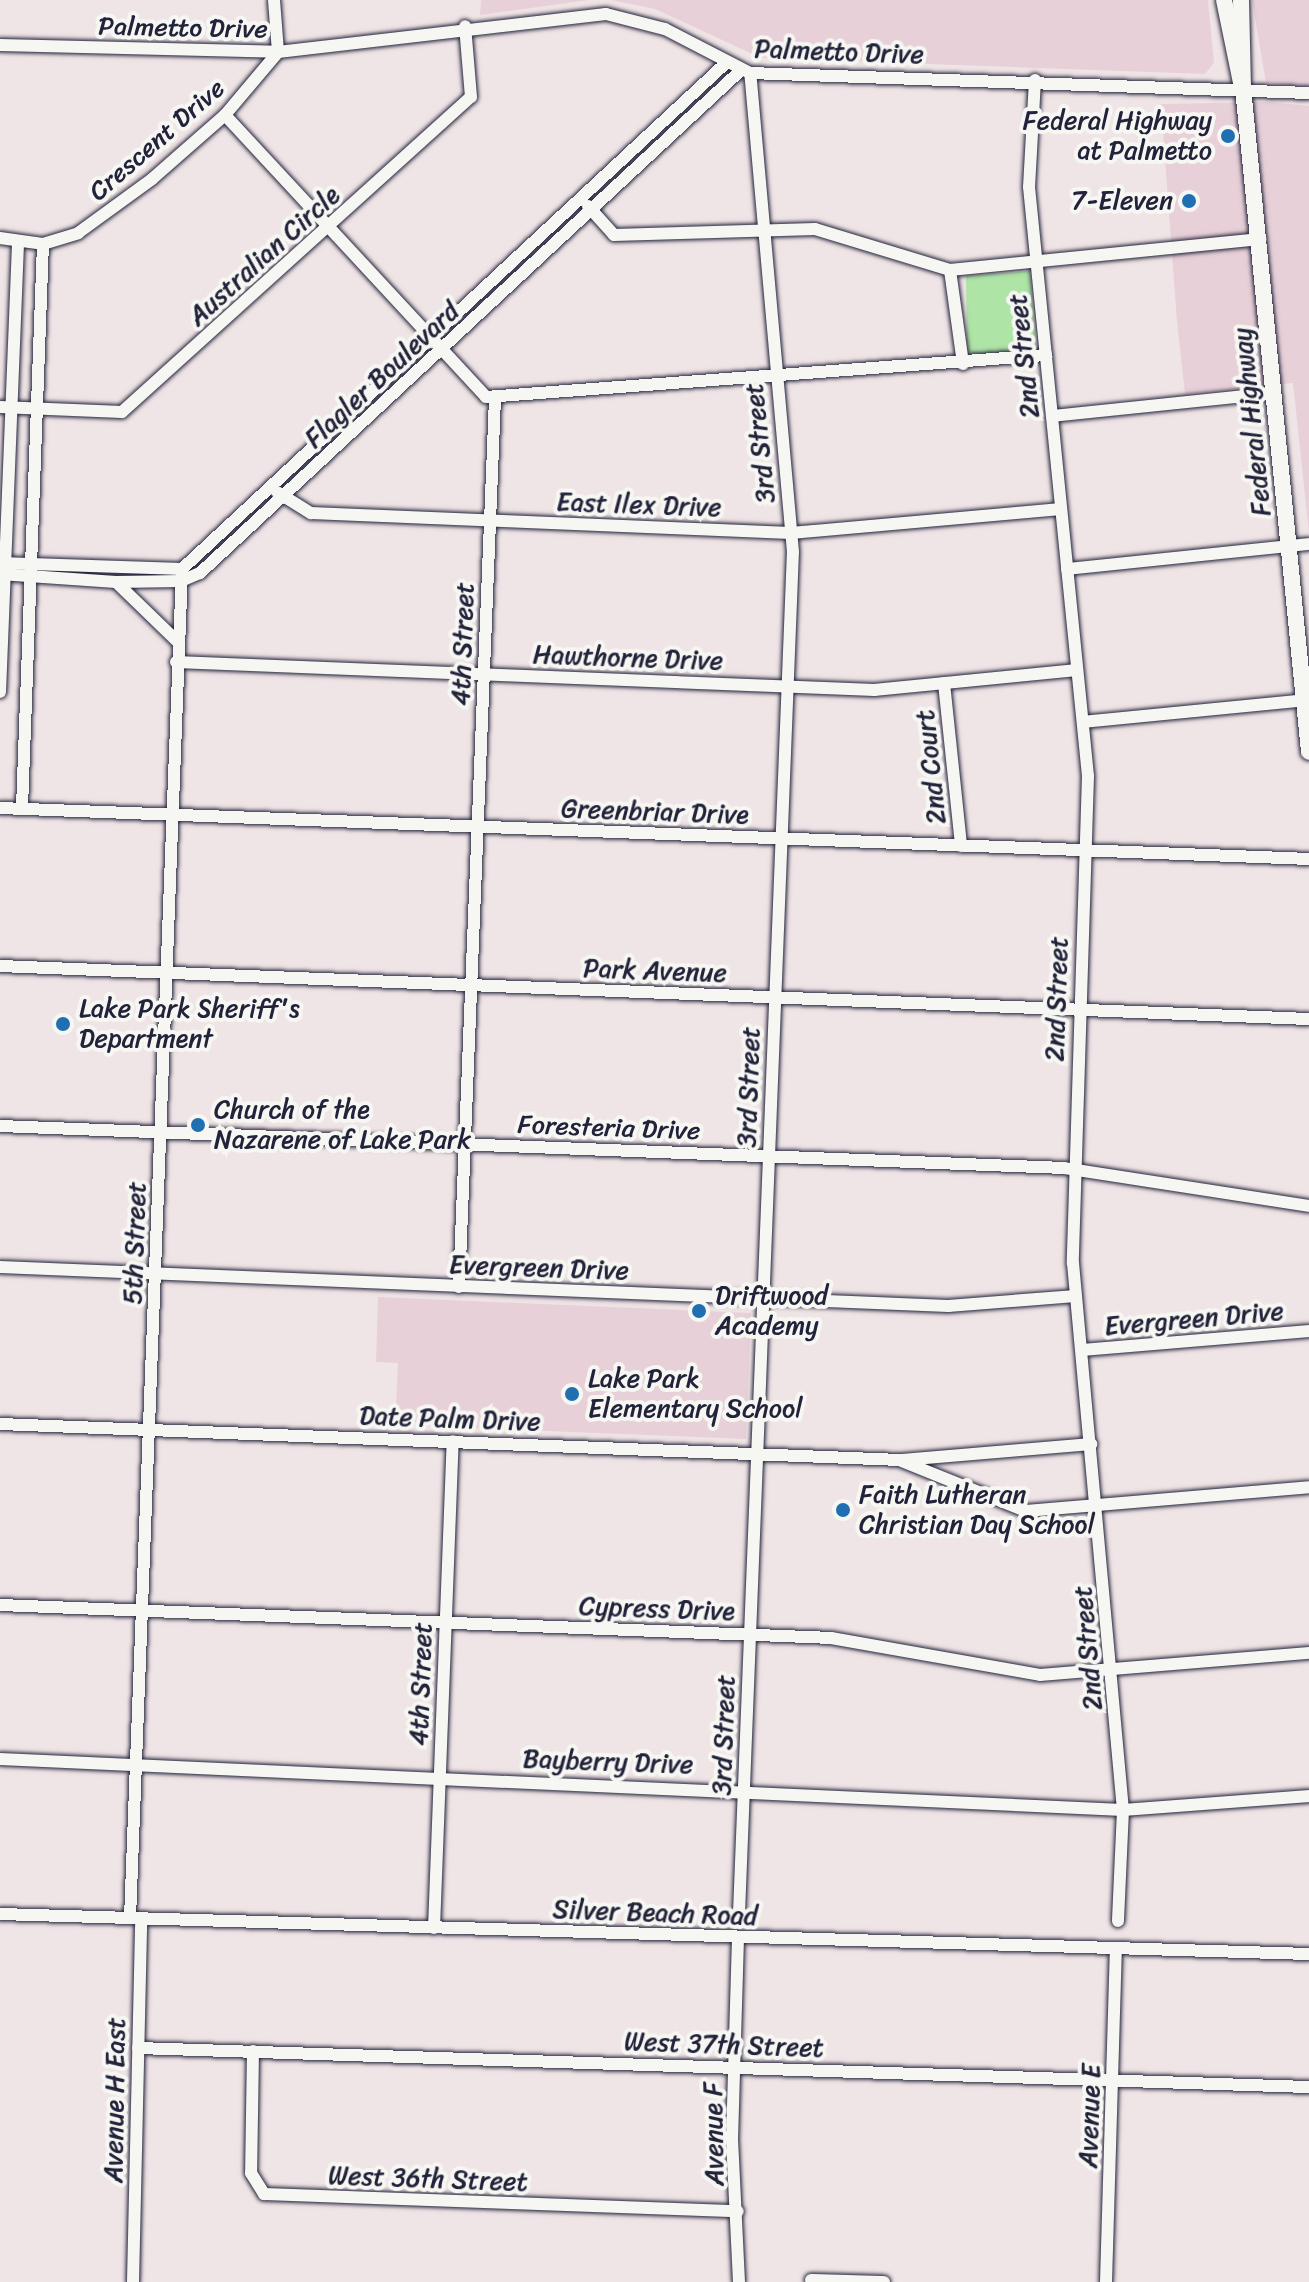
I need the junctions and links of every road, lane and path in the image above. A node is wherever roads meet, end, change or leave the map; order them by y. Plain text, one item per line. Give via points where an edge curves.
1 (274, 0) edge
2 (1224, 0) edge
3 (1241, 0) edge
4 (465, 26) junction
5 (0, 45) edge
6 (278, 52) junction
7 (726, 63) junction
8 (745, 72) junction
9 (1035, 80) junction
10 (1243, 88) junction
11 (1309, 93) edge
12 (225, 115) junction
13 (584, 202) junction
14 (594, 212) junction
15 (332, 226) junction
16 (765, 228) junction
17 (0, 238) edge
18 (1260, 239) junction
19 (18, 243) junction
20 (43, 244) junction
21 (1037, 261) junction
22 (950, 270) junction
23 (432, 337) junction
24 (441, 348) junction
25 (1046, 355) junction
26 (963, 364) junction
27 (776, 380) junction
28 (1273, 393) junction
29 (495, 397) junction
30 (6, 407) edge
31 (37, 408) junction
32 (1052, 416) junction
33 (272, 486) junction
34 (282, 498) junction
35 (1061, 509) junction
36 (490, 521) junction
37 (791, 533) junction
38 (1309, 544) edge
39 (1288, 547) junction
40 (2, 569) edge
41 (1067, 569) junction
42 (31, 570) junction
43 (181, 575) junction
44 (116, 582) junction
45 (179, 643) junction
46 (176, 662) junction
47 (1077, 670) junction
48 (484, 675) junction
49 (944, 683) junction
50 (787, 687) junction
51 (0, 692) edge
52 (1306, 701) edge
53 (1083, 722) junction
54 (1309, 752) edge
55 (0, 808) edge
56 (22, 808) junction
57 (174, 814) junction
58 (478, 827) junction
59 (781, 839) junction
60 (961, 846) junction
61 (1085, 851) junction
62 (1309, 859) edge
63 (0, 966) edge
64 (169, 974) junction
65 (471, 985) junction
66 (775, 998) junction
67 (1079, 1010) junction
68 (1309, 1019) edge
69 (0, 1126) edge
70 (161, 1132) junction
71 (465, 1144) junction
72 (769, 1156) junction
73 (1072, 1169) junction
74 (1309, 1206) edge
75 (0, 1267) edge
76 (156, 1275) junction
77 (459, 1287) junction
78 (1076, 1296) junction
79 (763, 1299) junction
80 (1309, 1331) edge
81 (1082, 1350) junction
82 (0, 1424) edge
83 (150, 1429) junction
84 (453, 1441) junction
85 (1091, 1444) junction
86 (757, 1453) junction
87 (899, 1460) junction
88 (1309, 1487) edge
89 (1098, 1504) junction
90 (0, 1605) edge
91 (142, 1610) junction
92 (446, 1623) junction
93 (750, 1635) junction
94 (1309, 1653) edge
95 (1112, 1669) junction
96 (0, 1759) edge
97 (136, 1765) junction
98 (440, 1777) junction
99 (743, 1789) junction
100 (1309, 1796) edge
101 (1123, 1810) junction
102 (739, 1913) dead end
103 (0, 1914) edge
104 (136, 1918) junction
105 (1118, 1921) dead end
106 (434, 1928) junction
107 (738, 1938) junction
108 (1116, 1951) junction
109 (1309, 1954) edge
110 (138, 2048) junction
111 (253, 2051) junction
112 (735, 2067) junction
113 (1113, 2080) junction
114 (1309, 2087) edge
115 (738, 2211) junction
116 (811, 2280) dead end
117 (133, 2282) edge
118 (739, 2282) edge
119 (884, 2282) edge
120 (1106, 2282) edge

1 - 6 street
2 - 10 main road, Federal Highway via 1230,55
3 - 10 main road, Federal Highway
4 - 6 street, Palmetto Drive
4 - 7 street, Palmetto Drive via 629,17
4 - 15 street, Australian Circle via 471,97
5 - 6 street, Palmetto Drive
6 - 12 street, Crescent Drive
7 - 8 street, Palmetto Drive
7 - 13 street, Flagler Boulevard
8 - 9 street, Palmetto Drive
8 - 14 street, Flagler Boulevard
8 - 16 street, 3rd Street
9 - 10 street, Palmetto Drive
9 - 21 street, 2nd Street via 1029,187
10 - 11 street, Palmetto Drive
10 - 18 main road, Federal Highway
12 - 15 street
12 - 20 street, Crescent Drive via 93,225
13 - 14 street
13 - 23 street, Flagler Boulevard
14 - 16 street via 614,235
14 - 24 street, Flagler Boulevard
15 - 23 street
15 - 31 street, Australian Circle via 122,412
16 - 22 street via 815,229
16 - 27 street, 3rd Street
17 - 19 street, Crescent Drive
18 - 21 street
18 - 28 main road, Federal Highway
19 - 20 street, Crescent Drive
19 - 30 street
20 - 31 street
21 - 22 street
21 - 25 street, 2nd Street
22 - 26 street
23 - 24 street
23 - 33 street, Flagler Boulevard
24 - 29 street via 486,397
24 - 34 street, Flagler Boulevard
25 - 26 street
25 - 32 street, 2nd Street
26 - 27 street
27 - 29 street
27 - 37 street, 3rd Street
28 - 32 street
28 - 39 main road, Federal Highway
29 - 36 street, 4th Street
30 - 31 street, Australian Circle
30 - 40 street
31 - 42 street
32 - 35 street, 2nd Street
33 - 34 street, East Ilex Drive
33 - 43 street, Flagler Boulevard
34 - 36 street, East Ilex Drive via 311,513
34 - 43 street, Flagler Boulevard via 200,573
35 - 37 street, East Ilex Drive
35 - 41 street, 2nd Street
36 - 37 street, East Ilex Drive
36 - 48 street, 4th Street
37 - 50 street, 3rd Street
38 - 39 street
39 - 41 street
39 - 52 main road, Federal Highway
40 - 42 street
40 - 51 street
41 - 47 street, 2nd Street
42 - 43 street
42 - 44 street
42 - 56 street
43 - 44 street
43 - 45 street, 5th Street
44 - 45 street
45 - 46 street, 5th Street
46 - 48 street, Hawthorne Drive
46 - 57 street, 5th Street
47 - 49 street, Hawthorne Drive
47 - 53 street, 2nd Street
48 - 50 street, Hawthorne Drive
48 - 58 street, 4th Street
49 - 50 street, Hawthorne Drive
49 - 60 street, 2nd Court
50 - 59 street, 3rd Street
52 - 53 street
52 - 54 main road, Federal Highway
53 - 61 street, 2nd Street
55 - 56 street, Greenbriar Drive
56 - 57 street, Greenbriar Drive
57 - 58 street, Greenbriar Drive
57 - 64 street, 5th Street
58 - 59 street, Greenbriar Drive
58 - 65 street, 4th Street
59 - 60 street, Greenbriar Drive
59 - 66 street, 3rd Street
60 - 61 street, Greenbriar Drive
61 - 62 street, Greenbriar Drive
61 - 67 street, 2nd Street
63 - 64 street, Park Avenue
64 - 65 street, Park Avenue
64 - 70 street, 5th Street
65 - 66 street, Park Avenue
65 - 71 street, 4th Street
66 - 67 street, Park Avenue
66 - 72 street, 3rd Street
67 - 68 street, Park Avenue
67 - 73 street, 2nd Street
69 - 70 street, Foresteria Drive
70 - 71 street, Foresteria Drive
70 - 76 street, 5th Street
71 - 72 street, Foresteria Drive
71 - 77 street, 4th Street
72 - 73 street, Foresteria Drive
72 - 79 street, 3rd Street
73 - 74 street, Foresteria Drive
73 - 78 street, 2nd Street
75 - 76 street, Evergreen Drive
76 - 77 street, Evergreen Drive
76 - 83 street, 5th Street
77 - 79 street, Evergreen Drive
78 - 79 street, Evergreen Drive via 948,1306
78 - 81 street, 2nd Street
79 - 86 street, 3rd Street
80 - 81 street, Evergreen Drive
81 - 85 street, 2nd Street
82 - 83 street, Date Palm Drive
83 - 84 street, Date Palm Drive
83 - 91 street, 5th Street
84 - 86 street, Date Palm Drive
84 - 92 street, 4th Street
85 - 87 street, Date Palm Drive
85 - 89 street, 2nd Street
86 - 87 street, Date Palm Drive
86 - 93 street, 3rd Street
87 - 89 street, Date Palm Drive via 1026,1511
88 - 89 street, Date Palm Drive
89 - 95 street, 2nd Street
90 - 91 street, Cypress Drive
91 - 92 street, Cypress Drive
91 - 97 street, 5th Street
92 - 93 street, Cypress Drive
92 - 98 street, 4th Street
93 - 95 street, Cypress Drive via 831,1638 1040,1675
93 - 99 street, 3rd Street
94 - 95 street, Cypress Drive
95 - 101 street, 2nd Street
96 - 97 street, Bayberry Drive
97 - 98 street, Bayberry Drive
97 - 104 street, 5th Street
98 - 99 street, Bayberry Drive
98 - 106 street, 4th Street
99 - 101 street, Bayberry Drive
99 - 102 street, 3rd Street
100 - 101 street, Bayberry Drive
101 - 105 street, 2nd Street
103 - 104 street, Silver Beach Road
104 - 106 street, Silver Beach Road
104 - 110 street, Avenue H East
106 - 107 street, Silver Beach Road
107 - 108 street, Silver Beach Road
107 - 112 street, Avenue F
108 - 109 street, Silver Beach Road
108 - 113 street, Avenue E
110 - 111 street, West 37th Street
110 - 117 street, Avenue H East
111 - 112 street, West 37th Street
111 - 115 street, West 36th Street via 251,2173 264,2194
112 - 113 street, West 37th Street
112 - 115 street, Avenue F
113 - 114 street, West 37th Street
113 - 120 street, Avenue E
115 - 118 street, Avenue F
116 - 119 street

